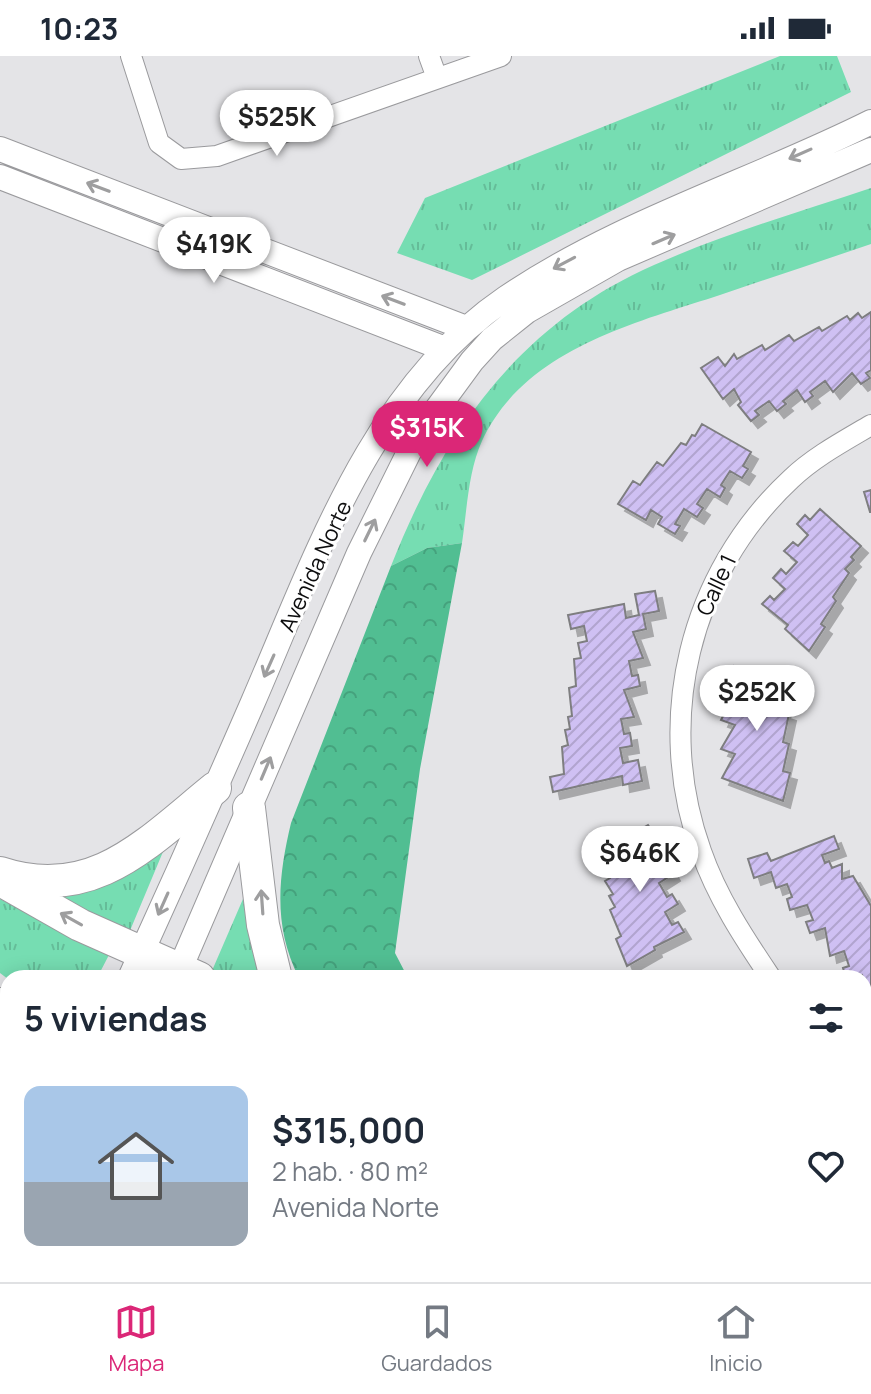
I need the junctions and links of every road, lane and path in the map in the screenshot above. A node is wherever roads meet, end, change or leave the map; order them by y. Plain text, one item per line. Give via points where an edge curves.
1 (131, 56) edge
2 (429, 56) edge
3 (501, 56) edge
4 (437, 78) junction
5 (871, 122) edge
6 (0, 149) edge
7 (871, 150) edge
8 (0, 177) edge
9 (466, 328) junction
10 (492, 339) junction
11 (445, 349) junction
12 (472, 361) junction
13 (871, 425) edge
14 (215, 788) junction
15 (249, 808) junction
16 (0, 873) edge
17 (0, 880) edge
18 (136, 964) edge
19 (163, 970) edge
20 (187, 970) edge
21 (274, 970) edge
22 (766, 970) edge

1 - 4 street via 159,143 181,159 217,156
2 - 4 street
3 - 4 street
5 -> 9 street, Avenida Norte via 604,242 543,274
9 -> 6 street
10 -> 7 street, Avenida Norte via 537,304 618,259
8 - 11 street
9 - 10 street
9 - 11 street, Avenida Norte
10 - 12 street, Avenida Norte
11 - 12 street
11 -> 14 street, Avenida Norte via 408,392 355,480
15 -> 12 street, Avenida Norte via 378,513 417,436
13 - 22 street, Calle 1 via 792,478 757,514 715,581 689,650 678,732 688,806 718,892
14 - 16 highway via 112,867 59,883
14 -> 18 street, Avenida Norte
15 - 20 street, Avenida Norte
21 -> 15 highway via 263,925
18 -> 17 highway
18 - 19 highway

